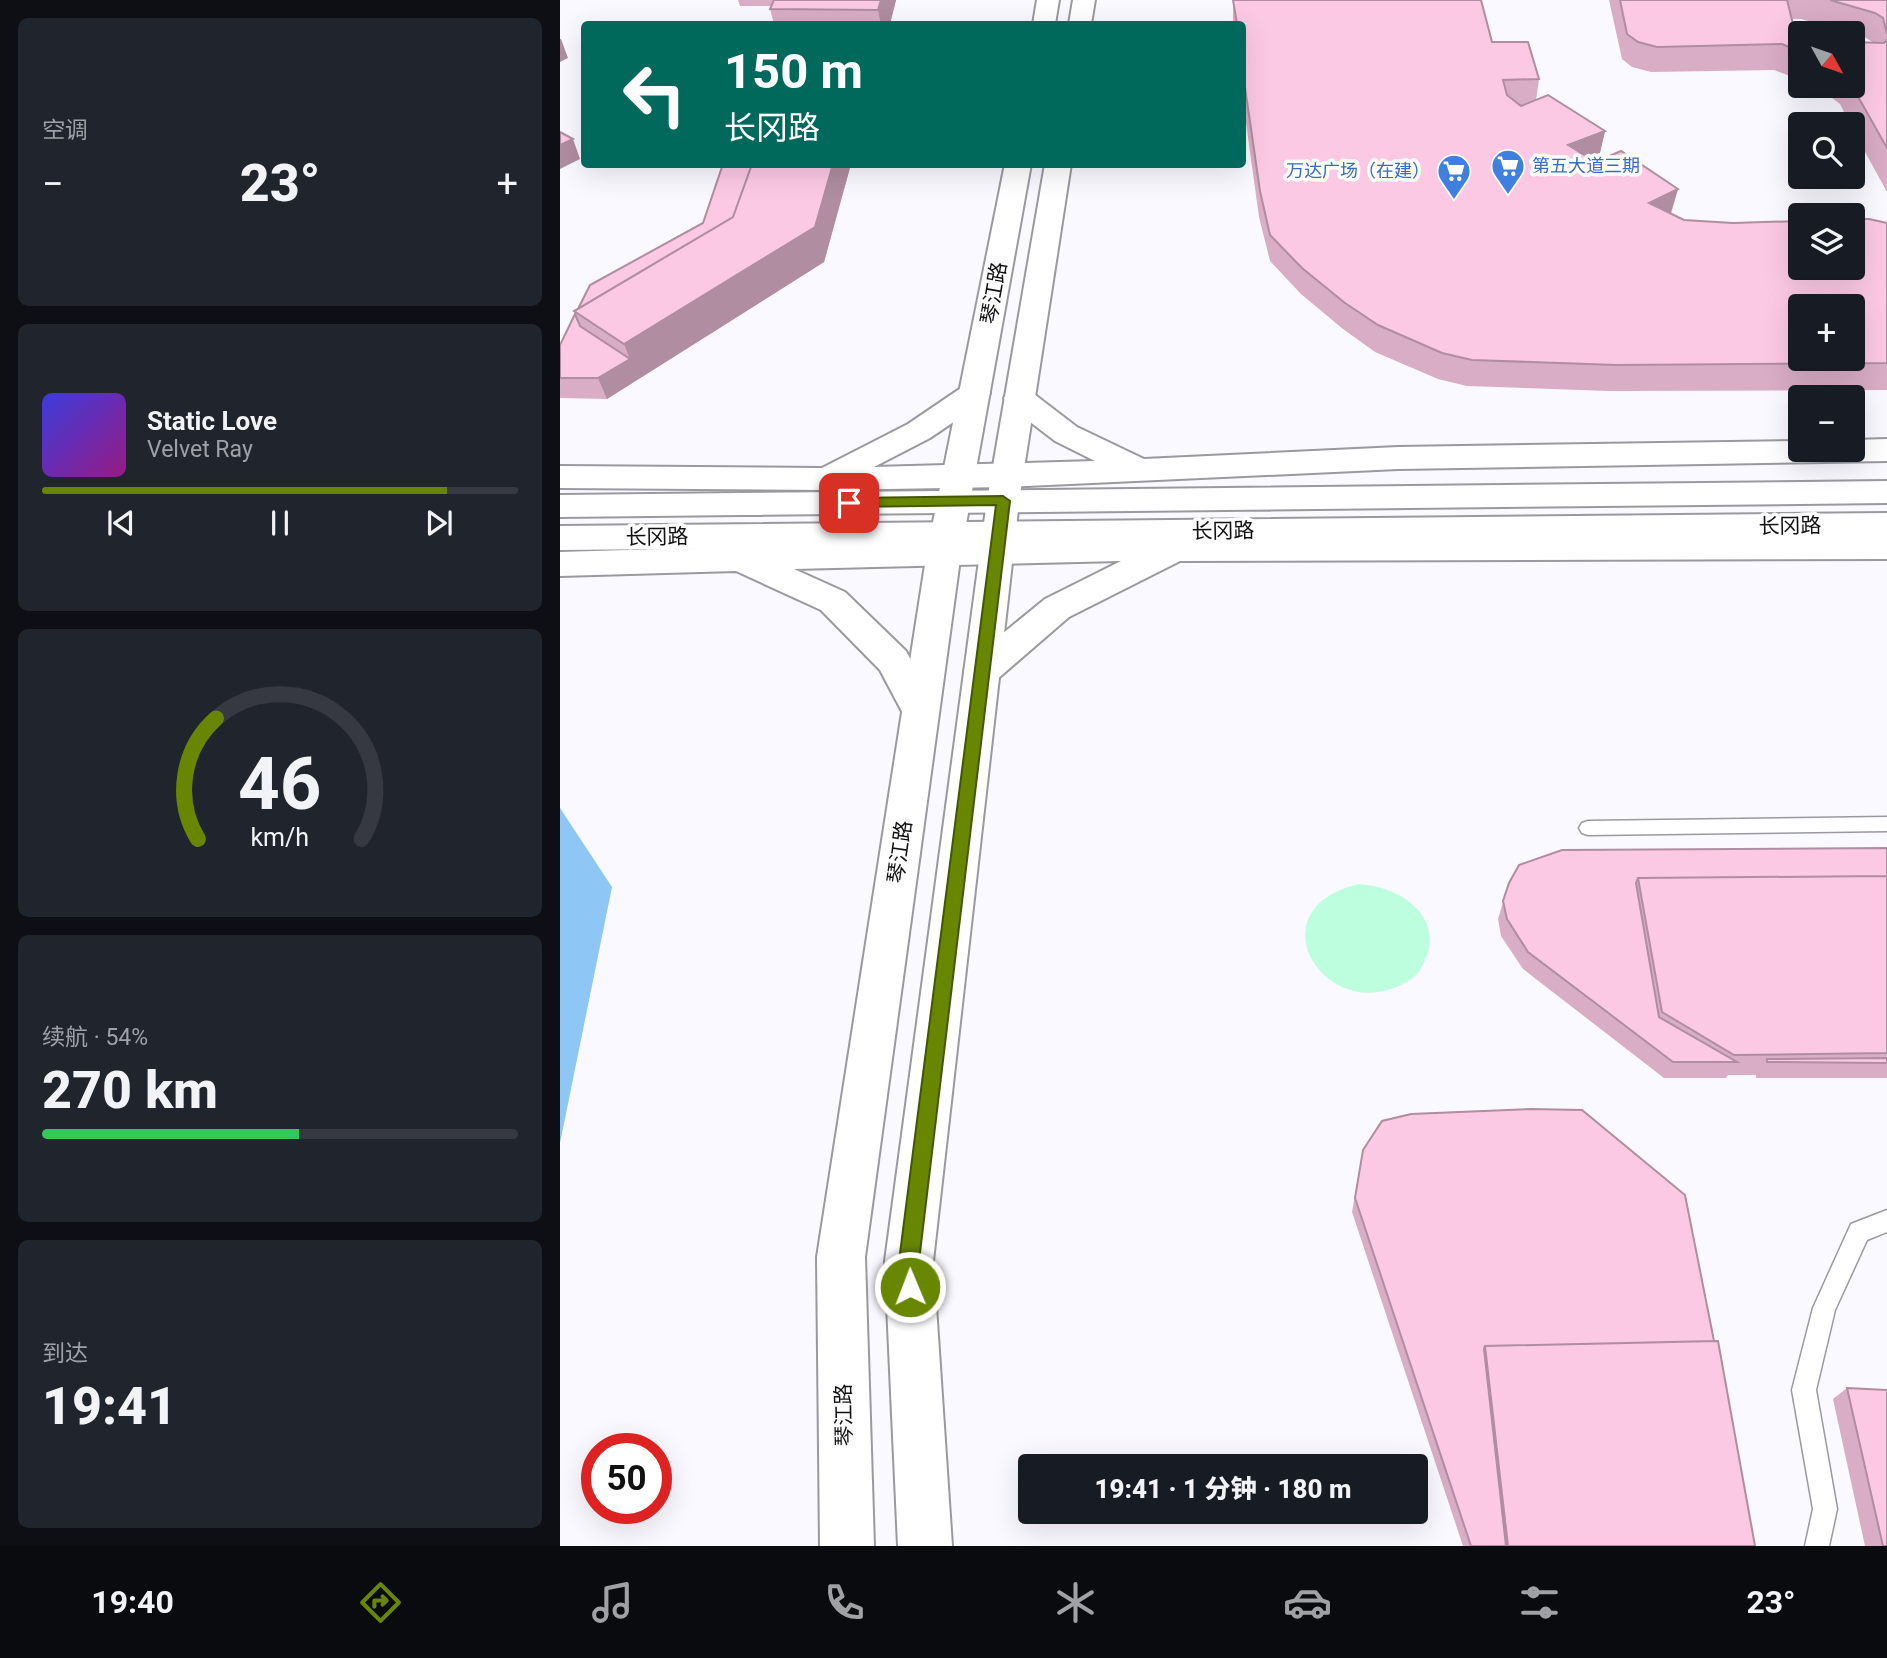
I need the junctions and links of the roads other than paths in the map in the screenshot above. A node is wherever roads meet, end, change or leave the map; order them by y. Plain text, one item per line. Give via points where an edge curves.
1 (1048, 0) edge
2 (1084, 0) edge
3 (1044, 21) edge
4 (1080, 21) edge
5 (1017, 168) edge
6 (1057, 168) edge
7 (975, 393) junction
8 (1020, 398) junction
9 (1887, 450) edge
10 (1141, 471) junction
11 (560, 477) edge
12 (827, 479) junction
13 (1887, 492) edge
14 (560, 506) edge
15 (1002, 515) junction
16 (951, 516) junction
17 (1887, 525) edge
18 (560, 538) edge
19 (1887, 547) edge
20 (1174, 549) junction
21 (740, 559) junction
22 (560, 564) edge
23 (982, 671) junction
24 (920, 710) junction
25 (1887, 824) edge
26 (1588, 828) dead end
27 (1887, 1221) edge
28 (847, 1546) edge
29 (925, 1546) edge
30 (1817, 1546) edge

1 - 3 main road
2 - 4 main road
5 - 7 main road, 琴江路
6 - 8 main road, 琴江路
7 - 12 main road via 919,431
7 - 16 main road, 琴江路
8 - 10 main road via 1066,434
8 - 15 main road, 琴江路
9 - 10 main road via 1398,458
10 - 15 main road
11 - 12 main road
12 - 16 main road
13 - 15 main road, 长冈路
14 - 16 main road, 长冈路
15 - 16 main road
15 - 16 main road, 长冈路
15 - 17 main road, 长冈路
15 - 20 main road
15 - 23 main road, 琴江路
16 - 18 main road, 长冈路
16 - 21 main road
16 - 24 main road, 琴江路
19 - 20 main road
20 - 23 main road via 1057,608
21 - 22 main road
21 - 24 main road via 833,601 893,661
23 - 29 main road, 琴江路 via 909,1261
24 - 28 main road, 琴江路 via 841,1257
25 - 26 lane
27 - 30 lane via 1858,1232 1824,1308 1804,1390 1825,1509

